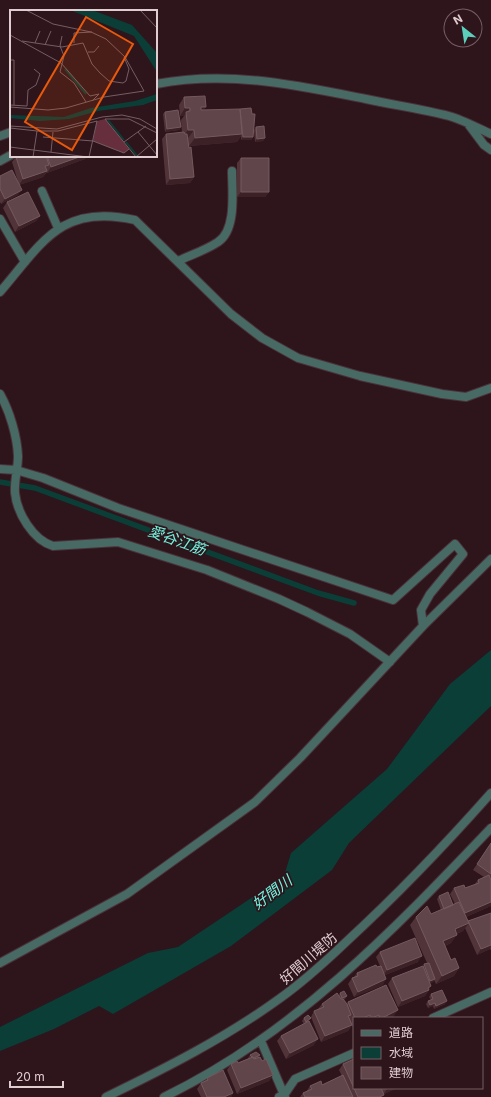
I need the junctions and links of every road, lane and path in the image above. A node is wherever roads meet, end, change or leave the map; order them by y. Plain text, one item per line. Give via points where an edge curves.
1 (157, 84) edge
2 (469, 125) junction
3 (10, 132) edge
4 (491, 134) edge
5 (0, 136) edge
6 (491, 150) edge
7 (10, 156) edge
8 (0, 161) edge
9 (232, 171) dead end
10 (42, 191) dead end
11 (0, 219) edge
12 (58, 228) junction
13 (178, 261) junction
14 (25, 262) junction
15 (0, 292) edge
16 (491, 388) edge
17 (0, 394) edge
18 (0, 469) edge
19 (16, 470) junction
20 (491, 558) edge
21 (423, 626) junction
22 (390, 662) junction
23 (491, 793) edge
24 (491, 828) edge
25 (0, 963) edge
26 (491, 992) edge
27 (435, 1017) edge
28 (261, 1041) junction
29 (353, 1053) edge
30 (283, 1096) edge
31 (106, 1097) edge
32 (164, 1097) edge

1 - 2 street via 177,80 256,79 451,117
2 - 4 street
2 - 6 street
3 - 5 street
7 - 8 street
9 - 13 street via 232,214 225,234 219,242
10 - 12 street
11 - 14 street
12 - 13 street via 76,219 101,215 135,220
12 - 14 street
13 - 16 street via 232,314 262,338 298,358 360,376 442,394 466,397
14 - 15 street
17 - 19 street via 11,421 16,443
18 - 19 street
19 - 21 street via 76,490 118,508 393,600 455,544 463,554 430,594 421,610
19 - 22 street via 15,491 22,517 45,544 53,546 118,542 207,570 279,599 350,634
20 - 21 street
21 - 22 street
22 - 25 street via 255,802 127,894
23 - 31 street, 好間川堤防 via 431,860 373,919 281,998 226,1034 173,1064
24 - 28 street via 420,902 344,974
26 - 27 street
28 - 30 street
28 - 32 street via 202,1079
29 - 30 street via 295,1079

